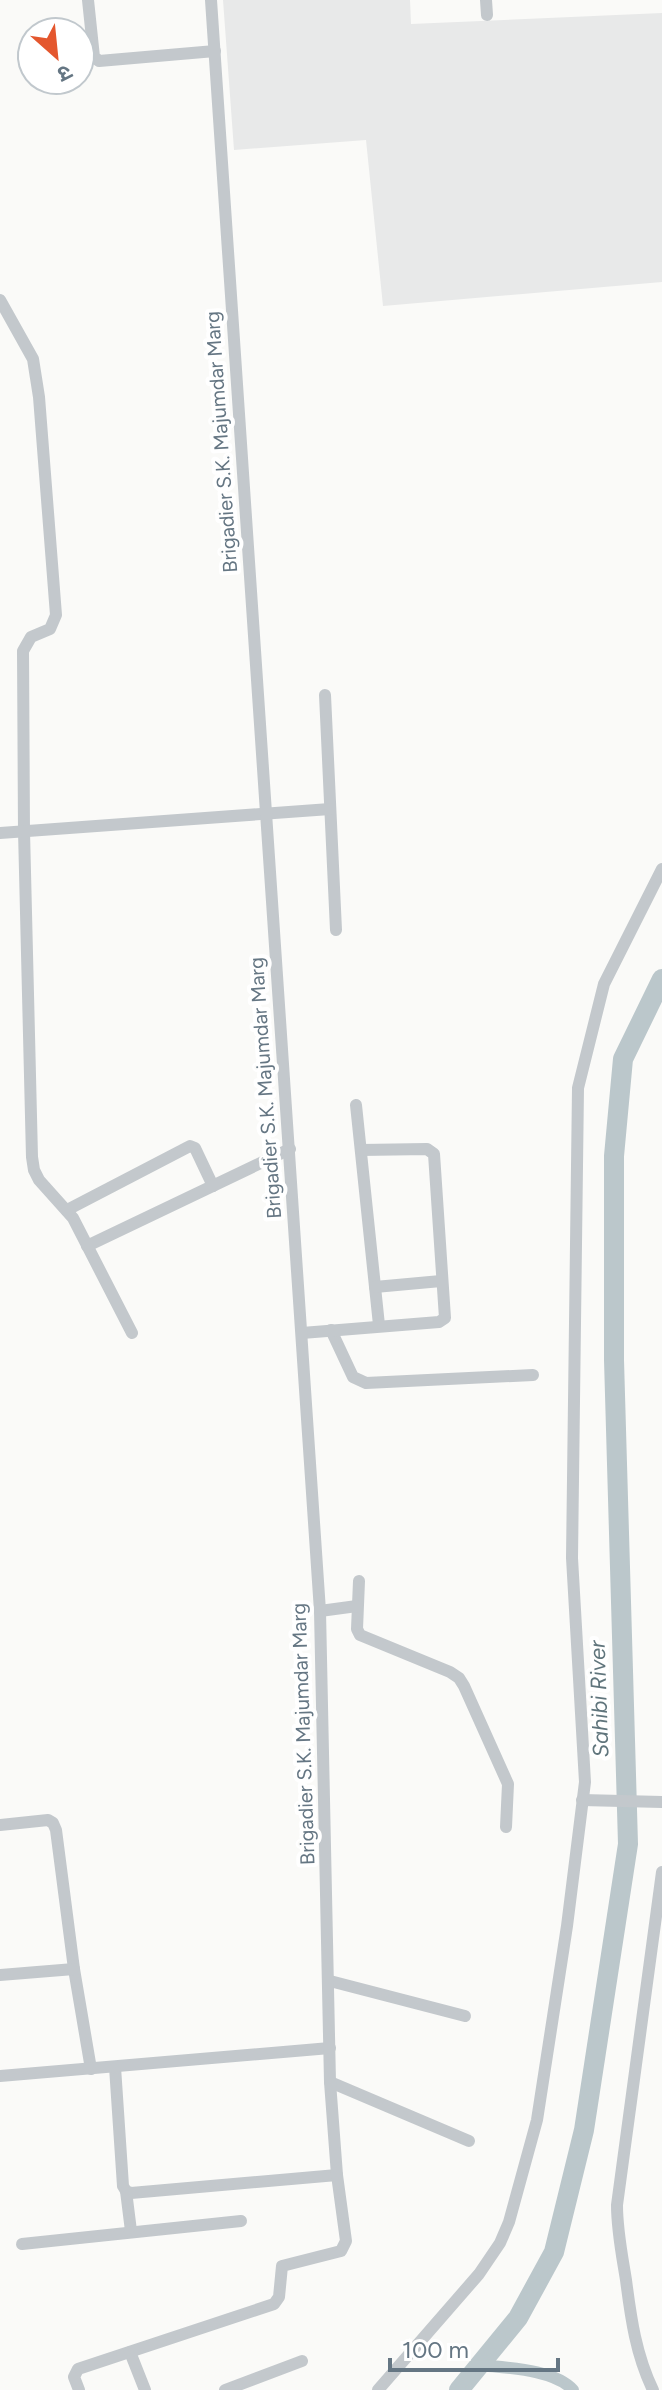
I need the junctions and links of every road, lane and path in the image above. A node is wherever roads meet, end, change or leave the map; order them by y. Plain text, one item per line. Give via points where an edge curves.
1 (88, 0) edge
2 (211, 0) edge
3 (486, 0) edge
4 (487, 15) dead end
5 (215, 51) junction
6 (0, 300) edge
7 (325, 695) dead end
8 (330, 809) junction
9 (267, 813) junction
10 (24, 831) junction
11 (0, 833) edge
12 (662, 869) edge
13 (336, 930) dead end
14 (356, 1105) dead end
15 (290, 1149) junction
16 (361, 1150) junction
17 (213, 1186) junction
18 (67, 1210) junction
19 (87, 1246) junction
20 (441, 1281) junction
21 (375, 1287) junction
22 (379, 1325) junction
23 (331, 1330) junction
24 (132, 1333) dead end
25 (302, 1333) junction
26 (533, 1375) dead end
27 (359, 1581) dead end
28 (357, 1606) junction
29 (320, 1611) junction
30 (582, 1800) junction
31 (661, 1802) edge
32 (0, 1825) edge
33 (506, 1827) dead end
34 (662, 1872) edge
35 (74, 1969) junction
36 (0, 1975) edge
37 (330, 1981) junction
38 (465, 2016) dead end
39 (330, 2048) junction
40 (115, 2067) junction
41 (91, 2069) junction
42 (0, 2076) edge
43 (330, 2082) junction
44 (469, 2141) dead end
45 (337, 2175) junction
46 (126, 2191) junction
47 (241, 2221) dead end
48 (131, 2231) junction
49 (22, 2244) dead end
50 (130, 2352) junction
51 (302, 2361) dead end
52 (79, 2390) edge
53 (145, 2390) edge
54 (225, 2390) edge
55 (378, 2390) edge
56 (653, 2390) edge

1 - 5 street via 94,57 99,61
2 - 5 street, Brigadier S.K. Majumdar Marg
3 - 4 street
5 - 9 street, Brigadier S.K. Majumdar Marg
6 - 10 street via 33,359 56,615 50,629 31,637 23,651
7 - 8 street
8 - 9 street
8 - 13 street
9 - 10 street
9 - 15 street, Brigadier S.K. Majumdar Marg
10 - 11 street
10 - 18 street via 32,1157 39,1180
12 - 30 street via 604,984 578,1088 572,1558
14 - 16 street
15 - 17 street
15 - 25 street, Brigadier S.K. Majumdar Marg
16 - 20 street via 427,1149 434,1154
16 - 21 street
17 - 18 street via 190,1146
17 - 19 street
18 - 19 street
19 - 24 street
20 - 21 street
20 - 22 street via 446,1313 439,1322
21 - 22 street
22 - 23 street
23 - 25 street
23 - 26 street via 353,1377 366,1383
25 - 29 street, Brigadier S.K. Majumdar Marg
27 - 28 street
28 - 29 street
28 - 33 street via 357,1629 363,1638 459,1678 508,1784
29 - 37 street, Brigadier S.K. Majumdar Marg
30 - 31 street
30 - 55 street via 537,2120 509,2222 479,2274
32 - 35 street via 53,1823
34 - 56 street via 617,2205 633,2331
35 - 36 street
35 - 41 street
37 - 38 street
37 - 39 street, Brigadier S.K. Majumdar Marg
39 - 40 street
39 - 43 street, Brigadier S.K. Majumdar Marg
40 - 41 street
40 - 46 street
41 - 42 street
43 - 44 street
43 - 45 street, Brigadier S.K. Majumdar Marg
45 - 46 street
45 - 50 street, Brigadier S.K. Majumdar Marg via 346,2241 341,2251 282,2266 274,2304
46 - 48 street
47 - 48 street
48 - 49 street
50 - 52 street via 75,2371
50 - 53 street
51 - 54 street

